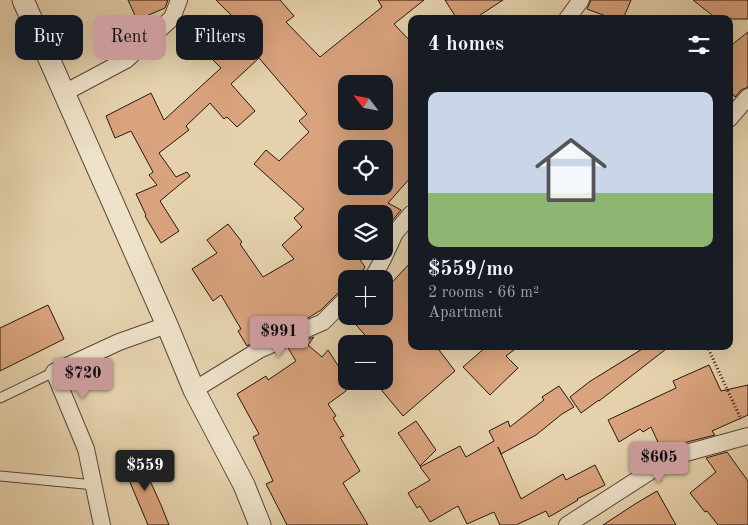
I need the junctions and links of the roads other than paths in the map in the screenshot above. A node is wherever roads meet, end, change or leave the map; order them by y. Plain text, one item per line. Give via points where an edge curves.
1 (23, 0) edge
2 (179, 0) edge
3 (581, 0) edge
4 (570, 15) edge
5 (64, 94) junction
6 (748, 97) edge
7 (733, 114) edge
8 (408, 218) edge
9 (377, 270) edge
10 (338, 307) edge
11 (167, 325) junction
12 (54, 372) junction
13 (194, 390) junction
14 (0, 398) edge
15 (746, 430) edge
16 (0, 476) edge
17 (95, 485) junction
18 (102, 525) edge
19 (260, 525) edge
20 (567, 525) edge

1 - 5 street
2 - 5 street via 172,18 126,60
3 - 4 street
5 - 11 street
6 - 7 street
8 - 9 street via 395,233
10 - 13 street via 324,322 259,350
11 - 12 street via 119,342
11 - 13 street
12 - 14 lane
12 - 17 street via 86,449
13 - 19 street via 244,485
15 - 20 street via 657,466
16 - 17 lane
17 - 18 street

